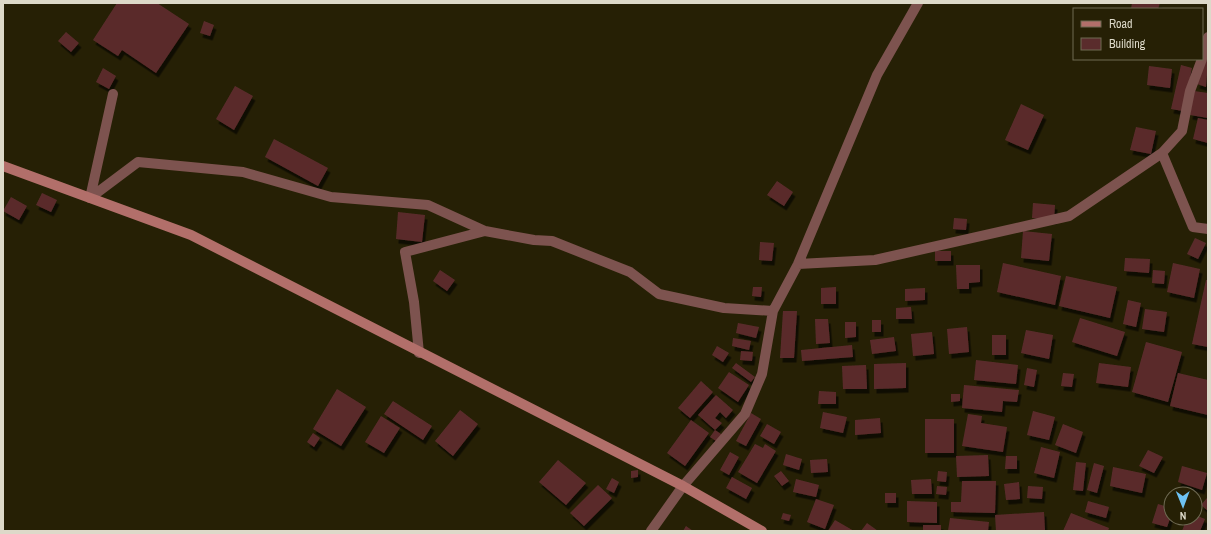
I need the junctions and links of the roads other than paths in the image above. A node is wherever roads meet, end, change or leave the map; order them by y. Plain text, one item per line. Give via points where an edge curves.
1 (918, 3) edge
2 (1208, 37) edge
3 (1203, 54) edge
4 (1201, 60) edge
5 (113, 94) dead end
6 (1162, 153) junction
7 (3, 166) edge
8 (90, 198) junction
9 (1208, 229) edge
10 (485, 231) junction
11 (798, 264) junction
12 (773, 311) junction
13 (419, 353) junction
14 (683, 486) junction
15 (651, 531) edge
16 (762, 531) edge

1 - 11 street via 877,75
2 - 3 street
4 - 6 street via 1190,91 1182,131
5 - 8 street
6 - 9 street via 1193,227
6 - 11 street via 1069,216 875,260
7 - 8 main road
8 - 10 street via 138,162 193,166 243,172 331,197 428,205
8 - 13 main road via 191,235
10 - 12 street via 552,241 630,272 659,294 724,308
10 - 13 street via 405,252 414,302
11 - 12 street
12 - 14 street via 762,374 745,414
13 - 14 main road
14 - 15 street
14 - 16 main road

